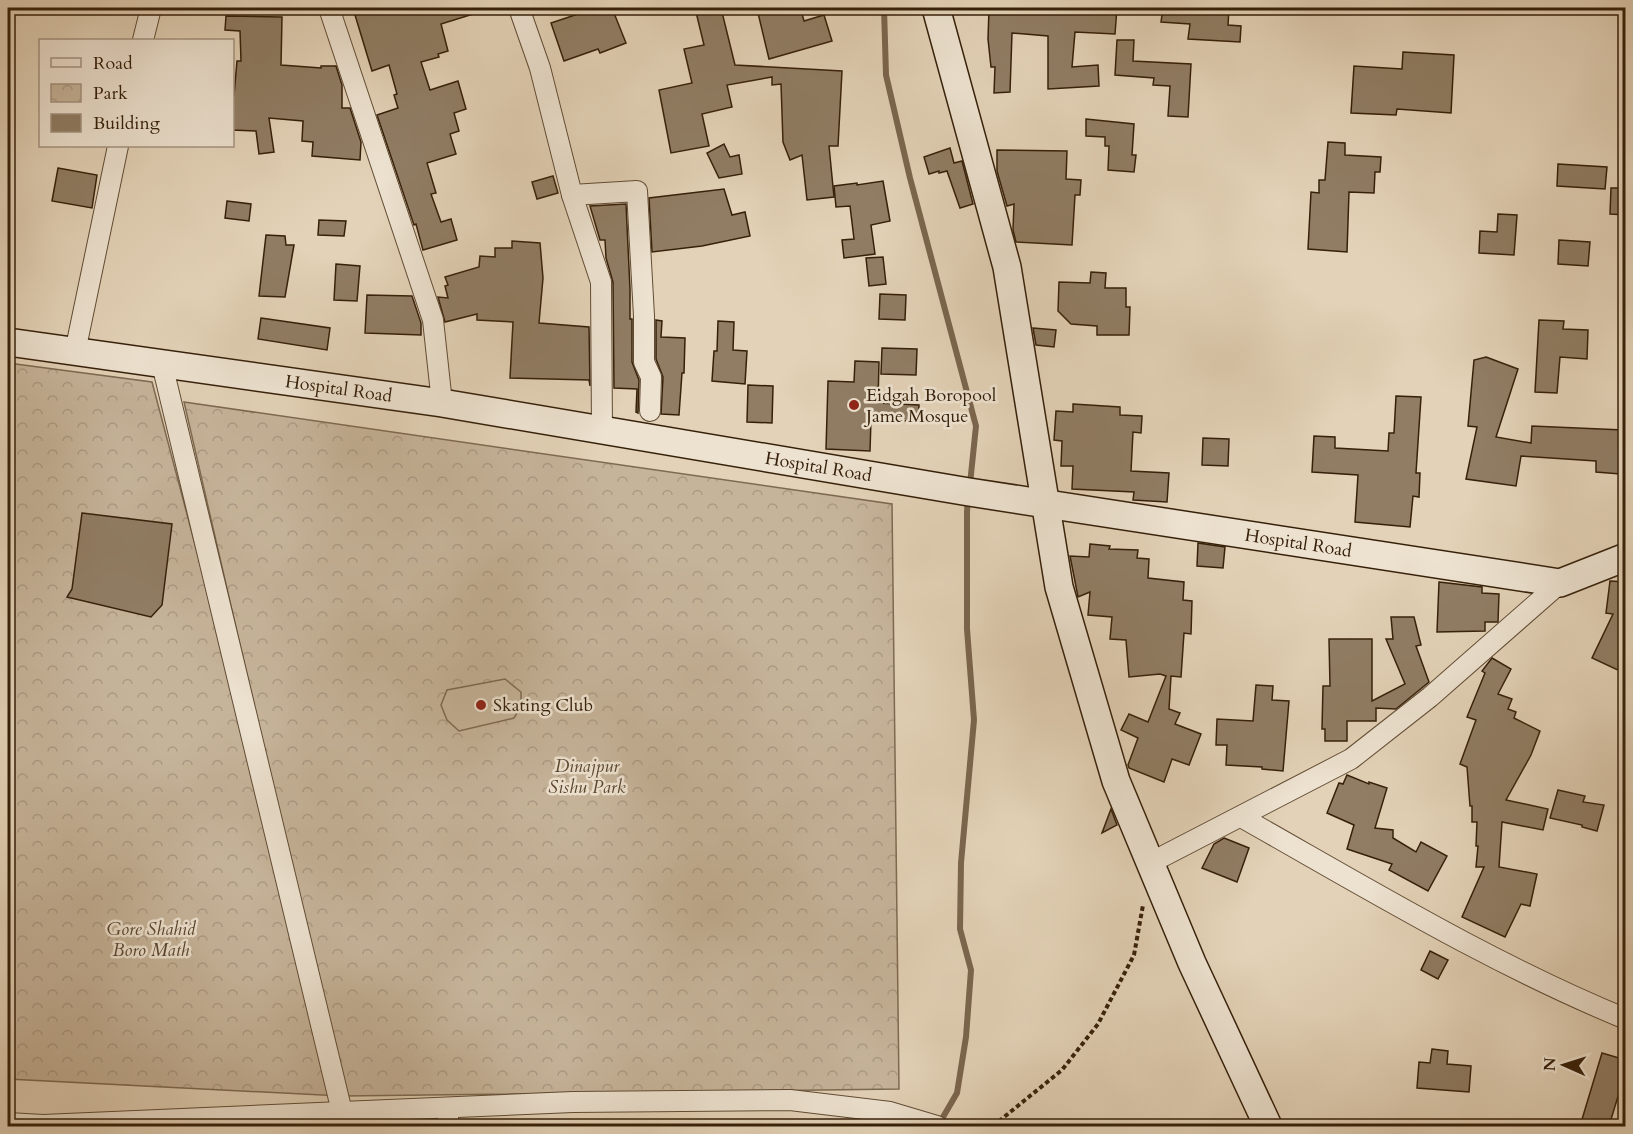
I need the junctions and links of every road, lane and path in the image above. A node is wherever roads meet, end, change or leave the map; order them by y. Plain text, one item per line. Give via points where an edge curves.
1 (151, 8) edge
2 (329, 8) edge
3 (519, 8) edge
4 (936, 8) edge
5 (143, 39) edge
6 (118, 147) edge
7 (572, 195) junction
8 (8, 342) edge
9 (75, 352) junction
10 (162, 364) junction
11 (442, 403) junction
12 (650, 411) dead end
13 (602, 431) junction
14 (1046, 504) junction
15 (1626, 557) edge
16 (1560, 584) junction
17 (1241, 817) junction
18 (1150, 863) junction
19 (1144, 897) dead end
20 (1626, 1020) edge
21 (342, 1112) junction
22 (448, 1117) edge
23 (896, 1119) edge
24 (8, 1123) edge
25 (937, 1126) edge
26 (993, 1126) edge
27 (1268, 1126) edge

1 - 5 street
2 - 11 street via 433,320
3 - 7 street via 540,68
4 - 14 main road via 1007,267
6 - 9 street
7 - 12 street via 637,191 644,362 651,377
7 - 13 street via 601,282
8 - 9 main road, Hospital Road
9 - 10 main road, Hospital Road
10 - 11 main road, Hospital Road
10 - 21 street
11 - 13 main road, Hospital Road
13 - 14 main road, Hospital Road
14 - 16 main road, Hospital Road
14 - 18 main road via 1059,586 1116,781
15 - 16 main road
16 - 17 street via 1430,697 1351,759
17 - 18 street
17 - 20 street via 1414,915
18 - 27 main road
19 - 26 path via 1134,955 1098,1024 1062,1070
21 - 22 street
21 - 24 street via 43,1125
22 - 23 street via 573,1102 790,1100
23 - 25 street

